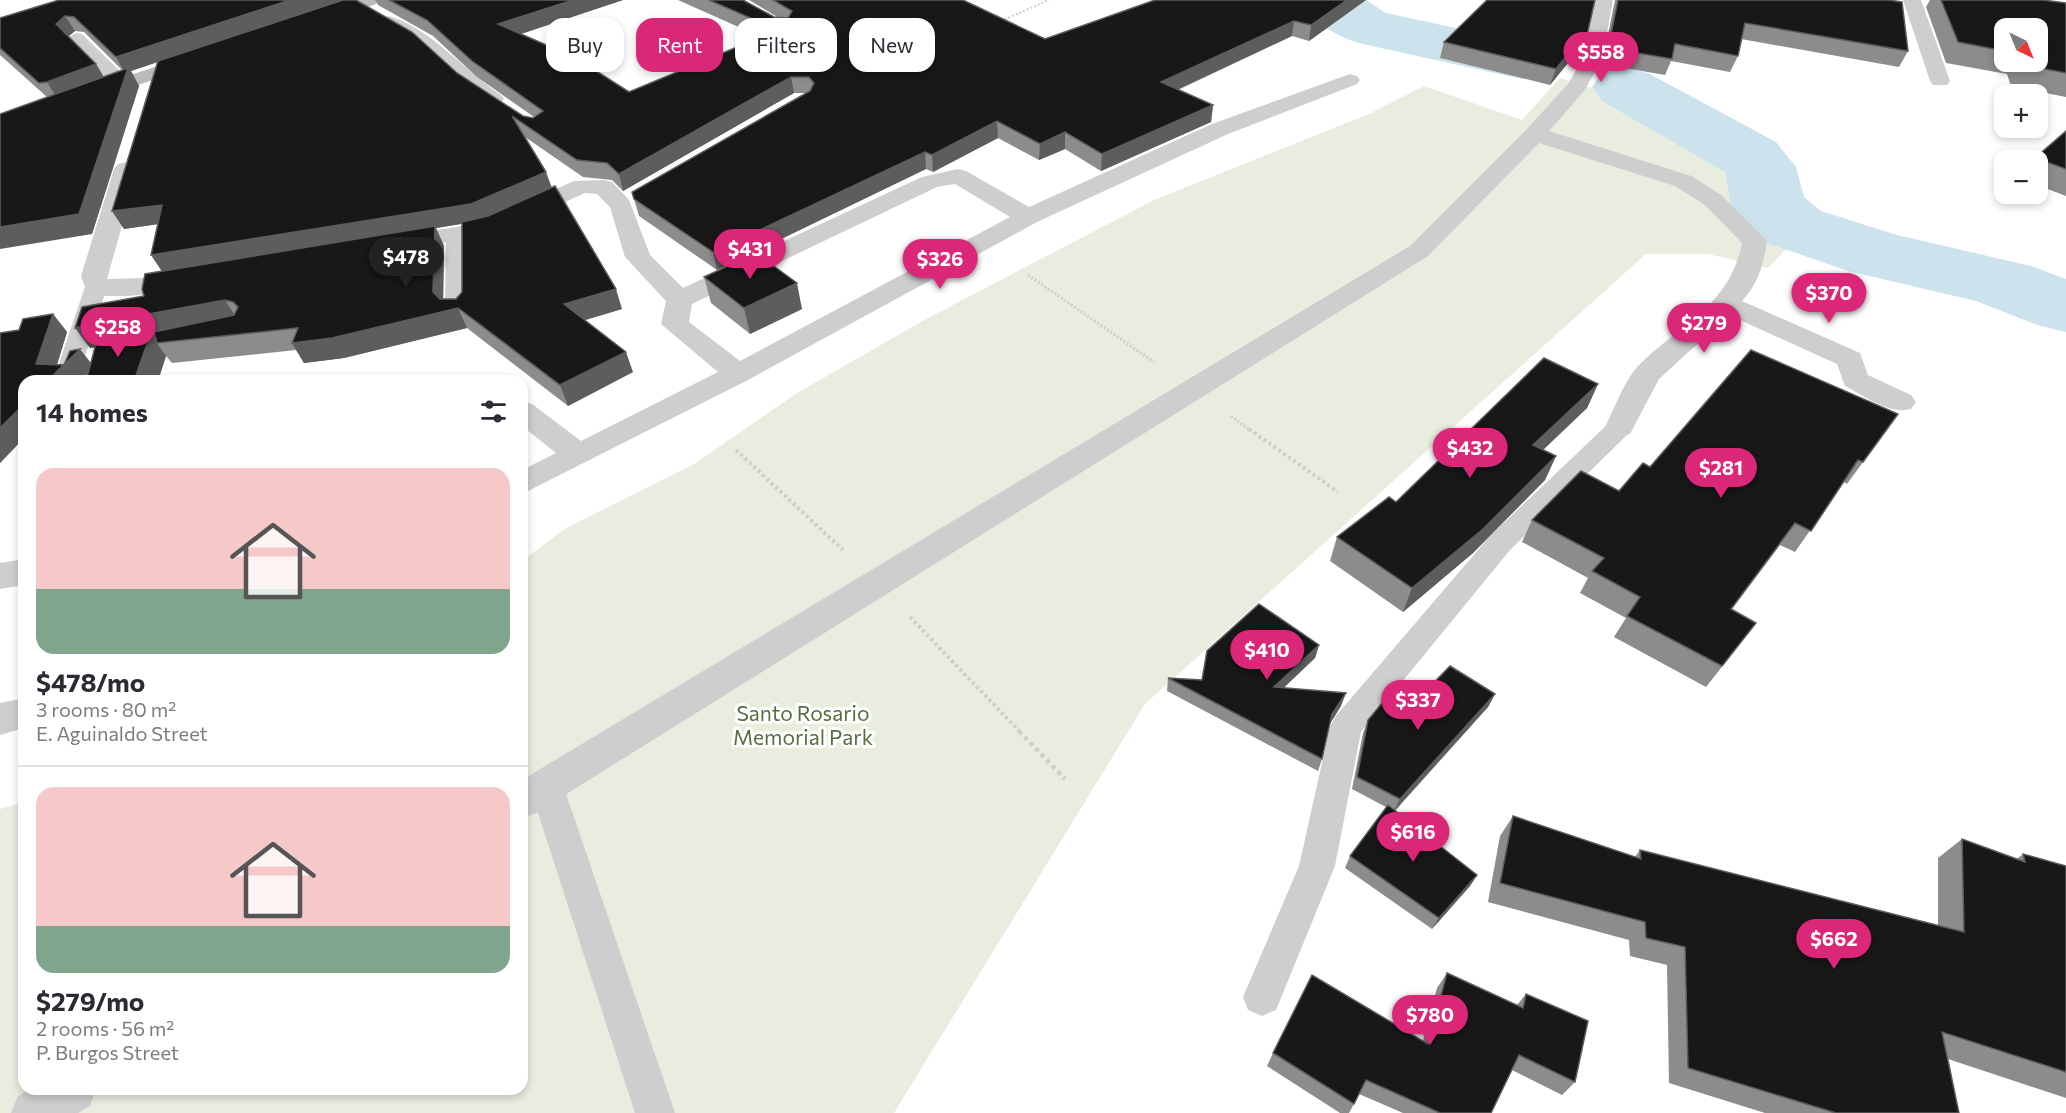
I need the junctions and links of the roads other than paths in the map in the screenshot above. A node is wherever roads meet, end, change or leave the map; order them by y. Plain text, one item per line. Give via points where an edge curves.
1 (1604, 0) edge
2 (1912, 0) edge
3 (364, 2) edge
4 (299, 25) edge
5 (76, 38) edge
6 (212, 54) edge
7 (156, 72) junction
8 (1350, 80) dead end
9 (1940, 81) dead end
10 (122, 83) junction
11 (149, 94) edge
12 (72, 101) edge
13 (508, 108) edge
14 (1535, 134) junction
15 (132, 151) edge
16 (1028, 217) junction
17 (457, 235) junction
18 (369, 248) edge
19 (213, 274) edge
20 (96, 287) junction
21 (679, 300) junction
22 (1724, 303) junction
23 (457, 312) edge
24 (96, 356) edge
25 (69, 371) edge
26 (738, 374) junction
27 (1901, 402) dead end
28 (528, 416) edge
29 (1620, 427) joint
30 (577, 453) junction
31 (528, 480) edge
32 (18, 573) edge
33 (0, 576) edge
34 (18, 714) edge
35 (0, 719) edge
36 (534, 793) edge
37 (1262, 997) dead end
38 (64, 1095) edge
39 (35, 1113) edge
40 (655, 1113) edge

1 - 14 street via 1592,60 1577,87
2 - 9 street
3 - 4 street
3 - 13 lane via 426,42 470,83
5 - 10 lane
6 - 7 street
7 - 10 street
7 - 11 street
8 - 16 street via 1220,129
10 - 12 street
14 - 22 street via 1674,178 1713,200 1755,241 1751,264 1740,288
14 - 36 street via 1419,250
15 - 20 street via 94,276
16 - 21 street via 958,176 930,182
16 - 26 street
17 - 18 street
17 - 21 street via 486,229 582,186 604,187 631,199 638,257
17 - 23 lane
19 - 20 street via 145,286
20 - 25 lane
21 - 26 street via 675,324
22 - 27 street via 1850,358 1855,380
22 - 29 street via 1647,374
24 - 25 lane
26 - 30 street
28 - 30 street
29 - 37 lane via 1500,543 1346,726 1317,866
30 - 31 street
32 - 33 street
34 - 35 street
36 - 40 lane
38 - 39 street

